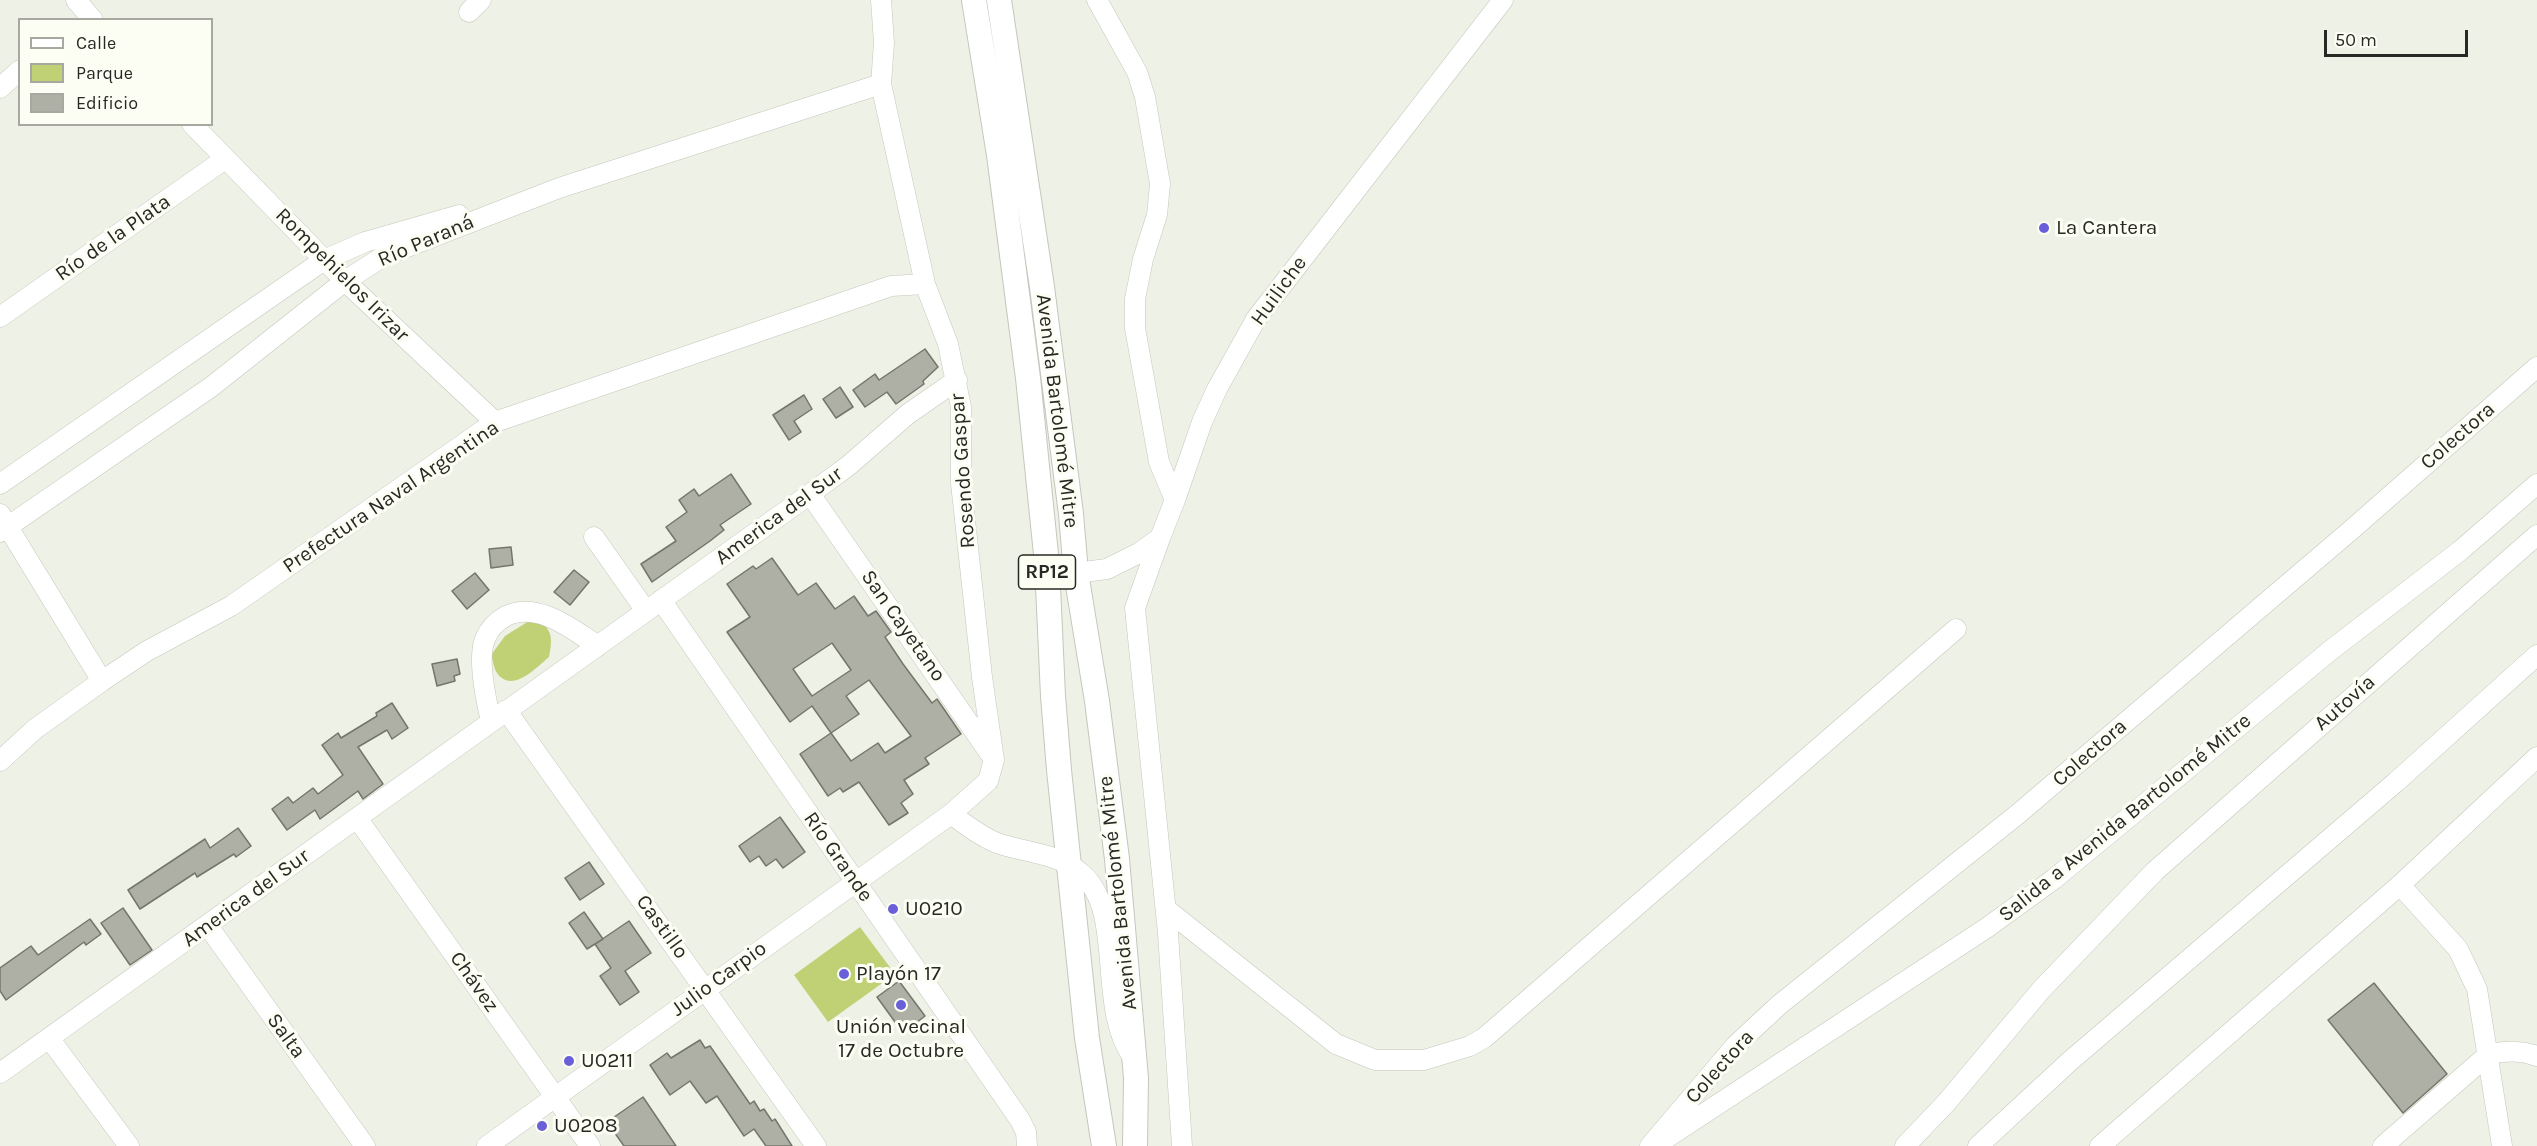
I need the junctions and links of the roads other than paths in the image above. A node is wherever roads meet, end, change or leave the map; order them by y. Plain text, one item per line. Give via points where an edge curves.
1 (76, 0) edge
2 (881, 0) edge
3 (974, 0) edge
4 (999, 0) edge
5 (1097, 0) edge
6 (1503, 0) edge
7 (91, 18) edge
8 (18, 72) edge
9 (880, 84) junction
10 (0, 88) edge
11 (194, 126) edge
12 (225, 159) junction
13 (559, 188) junction
14 (324, 260) junction
15 (345, 281) junction
16 (925, 284) junction
17 (0, 317) edge
18 (2537, 367) edge
19 (957, 380) junction
20 (495, 422) junction
21 (0, 484) edge
22 (2537, 484) edge
23 (810, 494) junction
24 (1175, 500) junction
25 (3, 524) edge
26 (2537, 535) edge
27 (594, 537) dead end
28 (1160, 538) junction
29 (1076, 573) junction
30 (653, 606) junction
31 (1956, 629) dead end
32 (597, 646) junction
33 (2537, 655) edge
34 (102, 681) junction
35 (498, 715) junction
36 (2537, 757) edge
37 (994, 760) junction
38 (0, 762) edge
39 (951, 814) junction
40 (357, 818) junction
41 (1068, 862) junction
42 (855, 881) junction
43 (2400, 885) junction
44 (1166, 909) junction
45 (208, 926) junction
46 (706, 988) junction
47 (49, 1038) junction
48 (2489, 1054) junction
49 (2537, 1056) edge
50 (1135, 1061) junction
51 (0, 1073) edge
52 (555, 1097) junction
53 (129, 1146) edge
54 (365, 1146) edge
55 (487, 1146) edge
56 (590, 1146) edge
57 (816, 1146) edge
58 (1027, 1146) edge
59 (1104, 1146) edge
60 (1135, 1146) edge
61 (1182, 1146) edge
62 (1652, 1146) edge
63 (1905, 1146) edge
64 (1978, 1146) edge
65 (2100, 1146) edge
66 (2383, 1146) edge
67 (2502, 1146) edge

1 - 7 street
2 - 9 street, Rosendo Gaspar via 884,43
3 - 41 main road, Avenida Bartolomé Mitre / RP12 via 1029,378 1047,564 1053,696
4 - 29 main road, Avenida Bartolomé Mitre / RP12 via 1042,287
5 - 24 street via 1137,72 1154,144 1160,184 1157,216 1135,299 1135,328 1159,462
6 - 24 street, Huiliche via 1256,319 1202,422
8 - 10 street
9 - 13 street, Río Paraná
9 - 16 street, Rosendo Gaspar
11 - 12 street, Rompehielos Irizar
12 - 14 street, Rompehielos Irizar
12 - 17 street, Río de la Plata
13 - 14 street via 374,239
13 - 15 street, Río Paraná via 384,255
14 - 15 street, Rompehielos Irizar
14 - 21 street
15 - 20 street, Rompehielos Irizar
15 - 25 street, Río Paraná via 211,387
16 - 19 street, Rosendo Gaspar
16 - 20 street, Prefectura Naval Argentina via 891,286
18 - 62 street, Colectora via 2018,814 1779,1005 1736,1045
19 - 23 street, America del Sur via 908,414
19 - 37 street, Rosendo Gaspar via 961,483
20 - 34 street, Prefectura Naval Argentina via 231,606 147,651
22 - 62 street, Salida a Avenida Bartolomé Mitre via 2054,879 1988,927
23 - 30 street, America del Sur
23 - 37 street, San Cayetano
24 - 28 street, Huiliche
25 - 34 street
26 - 63 street, Autovía via 2155,871 2041,990
27 - 30 street, Río Grande
28 - 29 street via 1107,569
28 - 44 street, Huiliche via 1136,608
29 - 50 main road, Avenida Bartolomé Mitre / RP12 via 1117,859
30 - 32 street, America del Sur
30 - 42 street, Río Grande
31 - 44 street via 1484,1038 1470,1046 1424,1060 1375,1060 1336,1044
32 - 35 street, America del Sur
32 - 35 street via 544,614 515,612 502,618 484,639 484,681
33 - 64 street via 2396,782 2070,1060
34 - 38 street, Prefectura Naval Argentina via 35,729
35 - 40 street, America del Sur
35 - 46 street, Castillo
36 - 43 street
37 - 39 street via 988,781
39 - 41 street via 996,842
39 - 42 street, Julio Carpio
40 - 45 street, America del Sur
40 - 52 street, Chávez
41 - 50 street via 1085,876 1098,897 1107,932 1115,1015 1125,1046
41 - 59 main road, Avenida Bartolomé Mitre / RP12 via 1087,1038
42 - 46 street, Julio Carpio
42 - 58 street, Río Grande via 912,980 1020,1120
43 - 48 street via 2458,949 2471,973 2482,1007
43 - 65 street
44 - 61 street, Huiliche
45 - 47 street, America del Sur
45 - 54 street, Salta
46 - 52 street, Julio Carpio
46 - 57 street, Castillo
47 - 51 street, America del Sur
47 - 53 street
48 - 49 street via 2509,1050
48 - 66 street
48 - 67 street
50 - 60 main road, Avenida Bartolomé Mitre / RP12
52 - 55 street, Julio Carpio
52 - 56 street, Chávez

